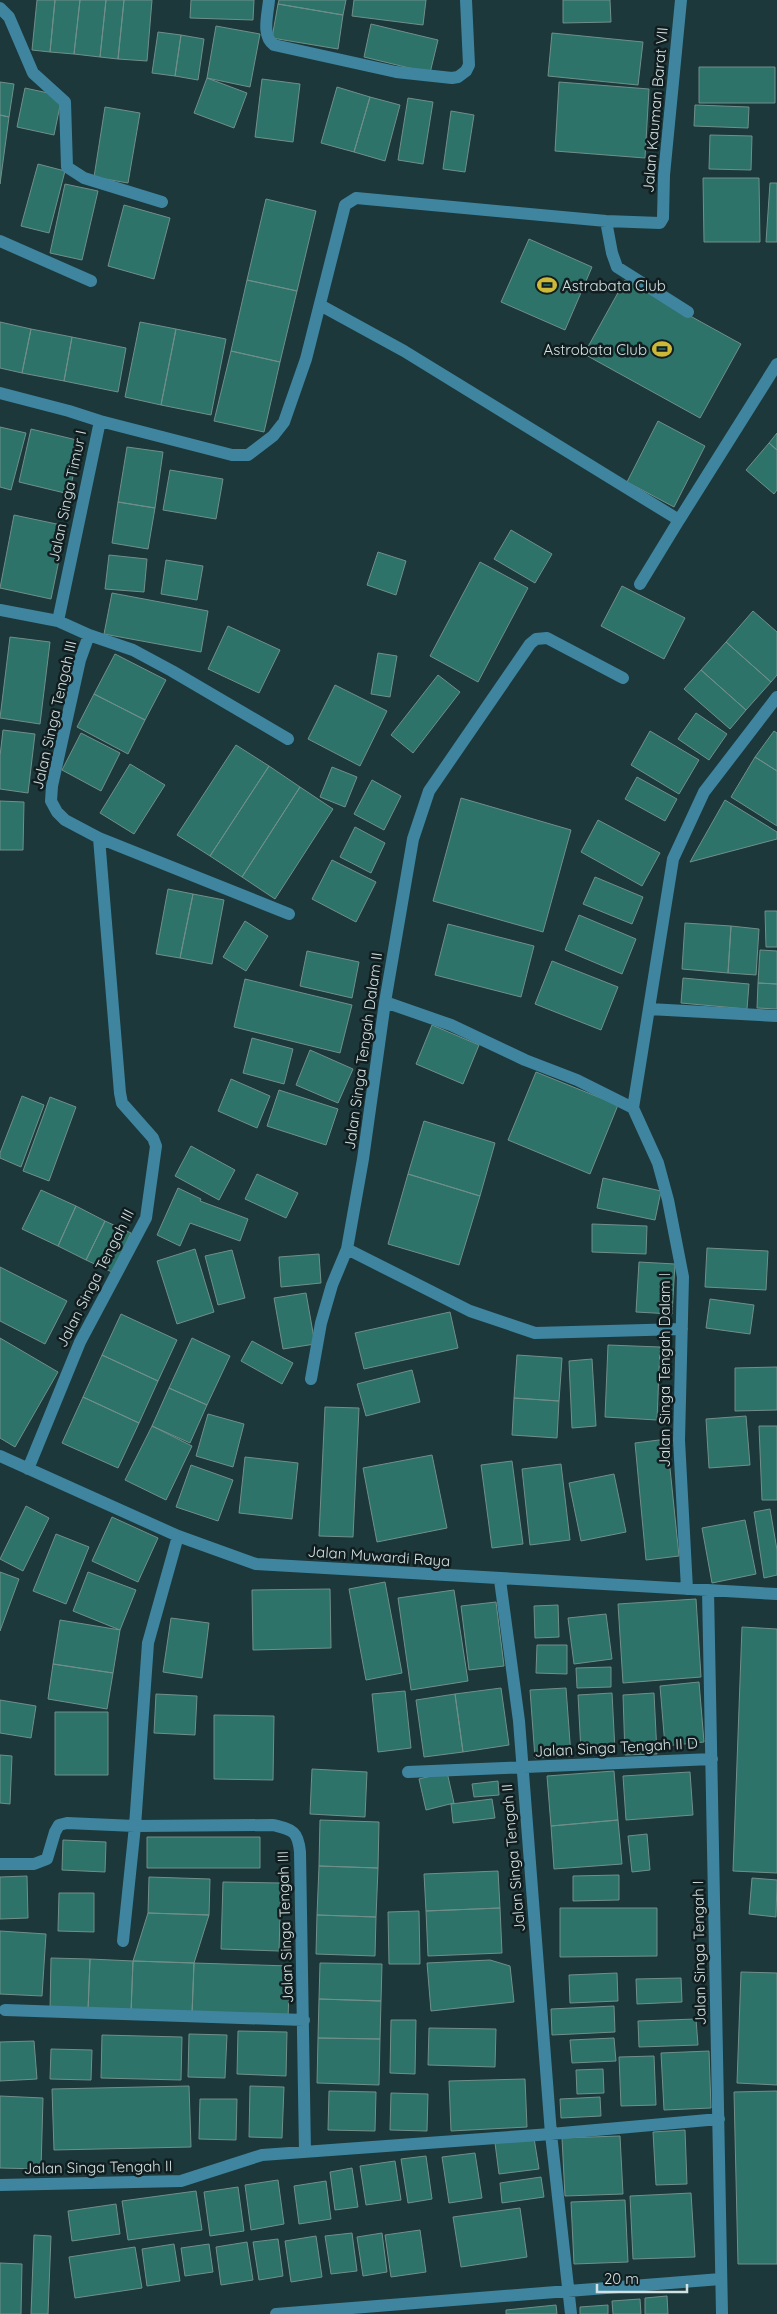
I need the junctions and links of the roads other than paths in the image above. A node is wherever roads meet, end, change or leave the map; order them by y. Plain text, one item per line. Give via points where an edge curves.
1 (269, 0) edge
2 (466, 0) edge
3 (681, 0) edge
4 (0, 8) edge
5 (162, 202) dead end
6 (606, 221) junction
7 (0, 241) edge
8 (92, 281) dead end
9 (320, 305) junction
10 (688, 312) dead end
11 (777, 364) edge
12 (0, 393) edge
13 (100, 421) junction
14 (679, 520) junction
15 (640, 584) dead end
16 (0, 610) edge
17 (58, 621) junction
18 (89, 635) junction
19 (623, 678) dead end
20 (777, 697) edge
21 (288, 739) dead end
22 (99, 838) junction
23 (289, 914) dead end
24 (385, 1002) junction
25 (649, 1009) junction
26 (777, 1016) edge
27 (633, 1108) junction
28 (347, 1248) junction
29 (682, 1329) junction
30 (311, 1379) dead end
31 (0, 1456) edge
32 (28, 1469) junction
33 (178, 1536) junction
34 (500, 1580) junction
35 (687, 1589) junction
36 (708, 1590) junction
37 (777, 1594) edge
38 (712, 1759) junction
39 (522, 1768) junction
40 (408, 1772) dead end
41 (135, 1826) junction
42 (0, 1864) edge
43 (123, 1941) dead end
44 (5, 2010) dead end
45 (304, 2020) junction
46 (719, 2119) junction
47 (552, 2134) junction
48 (306, 2152) junction
49 (0, 2185) edge
50 (721, 2280) junction
51 (568, 2292) junction
52 (276, 2314) edge
53 (571, 2314) edge
54 (722, 2314) edge

1 - 2 street via 266,34 274,45 396,72 452,78 458,77 470,65
3 - 6 street, Jalan Kauman Barat VII via 664,175 663,219 660,223
4 - 5 street via 9,17 33,73 66,102 67,167 84,178
6 - 9 street via 356,198 345,205
6 - 10 street via 617,267
7 - 8 street
9 - 13 street via 284,422 273,436 248,455 232,455
9 - 14 street via 404,351
11 - 14 street
12 - 13 street, Jalan Singa Timur I
13 - 17 street, Jalan Singa Timur I
14 - 15 street
16 - 17 street
17 - 18 street
18 - 21 street via 133,650
18 - 22 street, Jalan Singa Tengah III via 62,736 51,801 65,820
19 - 24 street, Jalan Singa Tengah Dalam II via 548,638 536,639 530,644 429,791 413,840
20 - 25 street via 704,792 673,860
22 - 23 street, Jalan Singa Tengah III
22 - 32 street, Jalan Singa Tengah III via 120,1093 122,1103 153,1138 155,1159 146,1218 80,1342
24 - 27 street via 451,1025
24 - 28 street, Jalan Singa Tengah Dalam II via 364,1160
25 - 26 street
25 - 27 street
27 - 29 street, Jalan Singa Tengah Dalam I via 658,1162 668,1200 683,1277
28 - 29 street via 470,1311 535,1333
28 - 30 street, Jalan Singa Tengah Dalam II via 321,1323
29 - 35 street, Jalan Singa Tengah Dalam I via 679,1440
31 - 32 street, Jalan Muwardi Raya
32 - 33 street, Jalan Muwardi Raya
33 - 34 street, Jalan Muwardi Raya via 256,1564
33 - 41 street via 148,1643
34 - 35 street, Jalan Muwardi Raya
34 - 39 street, Jalan Singa Tengah II via 519,1720
35 - 36 street, Jalan Muwardi Raya
36 - 37 street, Jalan Muwardi Raya
36 - 38 street, Jalan Singa Tengah I
38 - 39 street, Jalan Singa Tengah II D
38 - 46 street, Jalan Singa Tengah I
39 - 40 street, Jalan Singa Tengah II D
39 - 47 street, Jalan Singa Tengah II
41 - 42 street via 59,1825 47,1859 34,1864
41 - 43 street
41 - 45 street, Jalan Singa Tengah III via 273,1825 290,1829 298,1840 300,1852
44 - 45 street
45 - 48 street, Jalan Singa Tengah III
46 - 47 street, Jalan Singa Tengah II
46 - 50 street, Jalan Singa Tengah I
47 - 48 street, Jalan Singa Tengah II
47 - 51 street, Jalan Singa Tengah II
48 - 49 street, Jalan Singa Tengah II via 262,2155 181,2181
50 - 51 street
50 - 54 street, Jalan Singa Tengah I
51 - 52 street
51 - 53 street, Jalan Singa Tengah II

